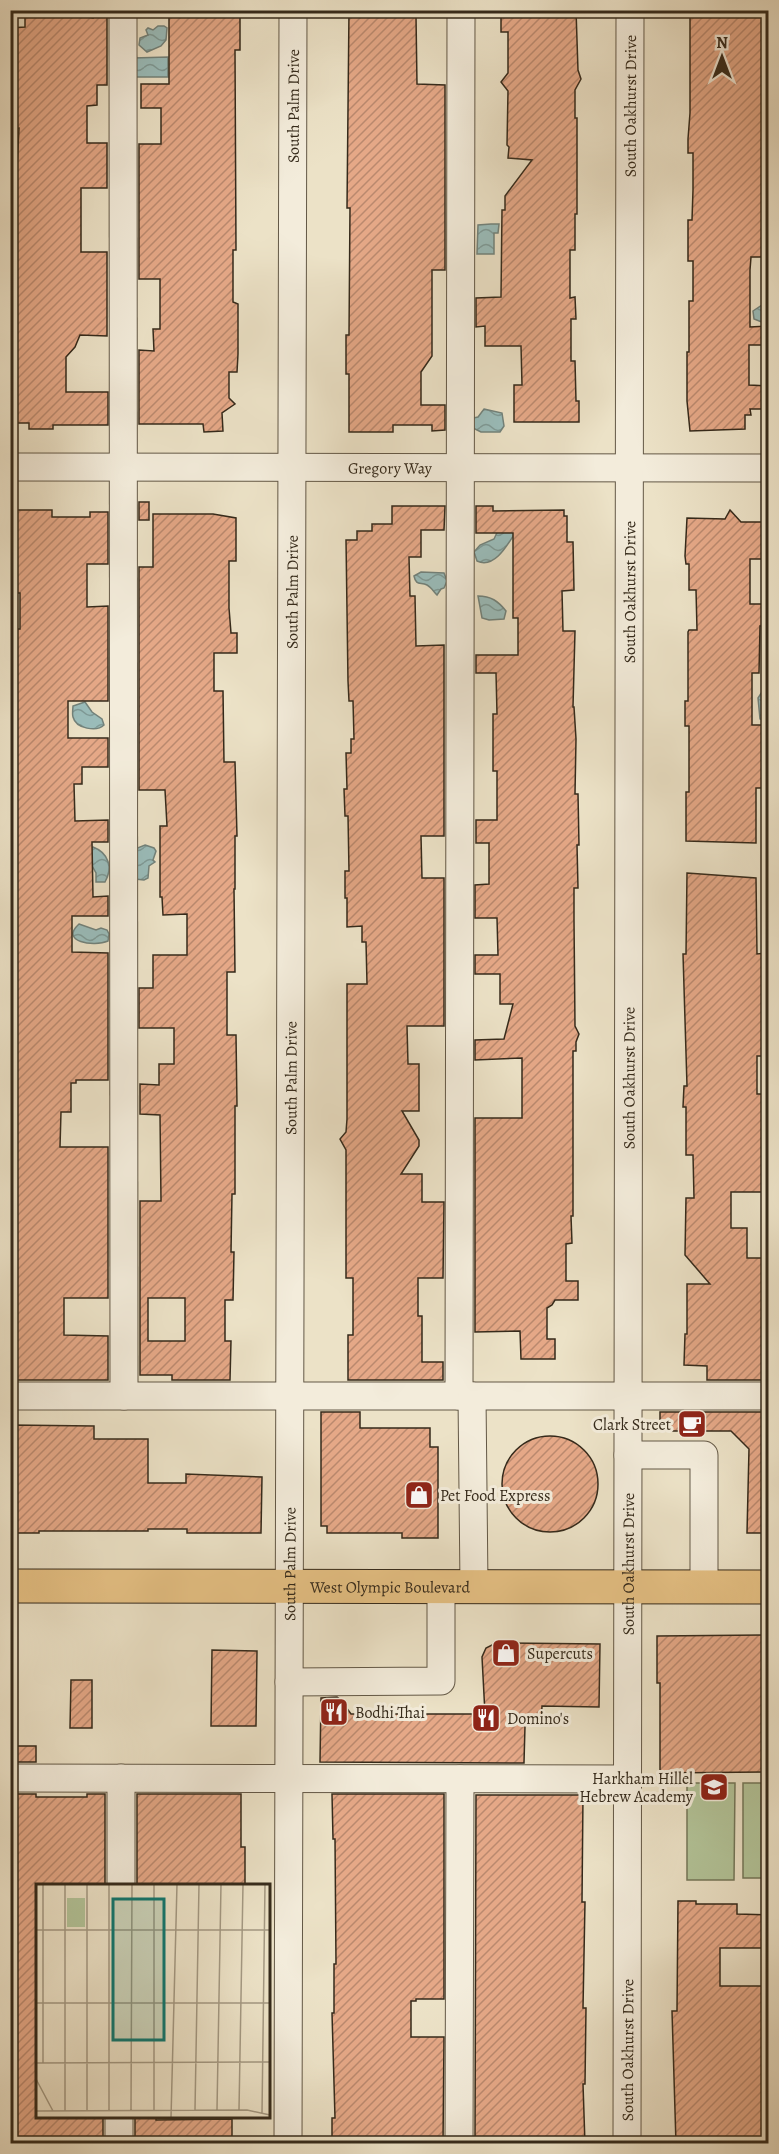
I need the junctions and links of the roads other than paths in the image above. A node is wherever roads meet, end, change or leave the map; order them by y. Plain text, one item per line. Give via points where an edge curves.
1 (123, 10) edge
2 (293, 10) edge
3 (461, 10) edge
4 (630, 10) edge
5 (10, 467) edge
6 (124, 467) junction
7 (292, 467) junction
8 (460, 468) junction
9 (630, 468) junction
10 (768, 468) edge
11 (10, 1396) edge
12 (124, 1396) junction
13 (290, 1396) junction
14 (466, 1396) junction
15 (628, 1396) junction
16 (768, 1396) edge
17 (628, 1455) junction
18 (10, 1586) edge
19 (289, 1586) junction
20 (441, 1587) junction
21 (474, 1587) junction
22 (628, 1587) junction
23 (705, 1587) junction
24 (768, 1587) edge
25 (289, 1682) junction
26 (10, 1778) edge
27 (121, 1778) junction
28 (289, 1779) junction
29 (460, 1779) junction
30 (627, 1779) junction
31 (121, 1884) edge
32 (119, 2118) edge
33 (119, 2144) edge
34 (288, 2144) edge
35 (459, 2144) edge
36 (627, 2144) edge

1 - 6 street
2 - 7 street, South Palm Drive
3 - 8 street
4 - 9 street, South Oakhurst Drive
5 - 6 street, Gregory Way
6 - 7 street, Gregory Way
6 - 12 street
7 - 8 street, Gregory Way
7 - 13 street, South Palm Drive
8 - 9 street, Gregory Way
8 - 14 street
9 - 10 street, Gregory Way
9 - 15 street, South Oakhurst Drive
11 - 12 street
12 - 13 street
13 - 14 street
13 - 19 street, South Palm Drive
14 - 15 street
14 - 21 street
15 - 16 street
15 - 17 street, South Oakhurst Drive
17 - 22 street, South Oakhurst Drive
17 - 23 street via 704,1455
18 - 19 main road, West Olympic Boulevard
19 - 20 main road, West Olympic Boulevard
19 - 25 street, South Palm Drive
20 - 21 main road, West Olympic Boulevard
20 - 25 street via 441,1681
21 - 22 main road, West Olympic Boulevard
22 - 23 main road, West Olympic Boulevard
22 - 30 street, South Oakhurst Drive
23 - 24 main road, West Olympic Boulevard
25 - 28 street, South Palm Drive
26 - 27 street
27 - 28 street
27 - 31 street
28 - 29 street
28 - 34 street, South Palm Drive
29 - 30 street
29 - 35 street
30 - 36 street, South Oakhurst Drive
32 - 33 street

